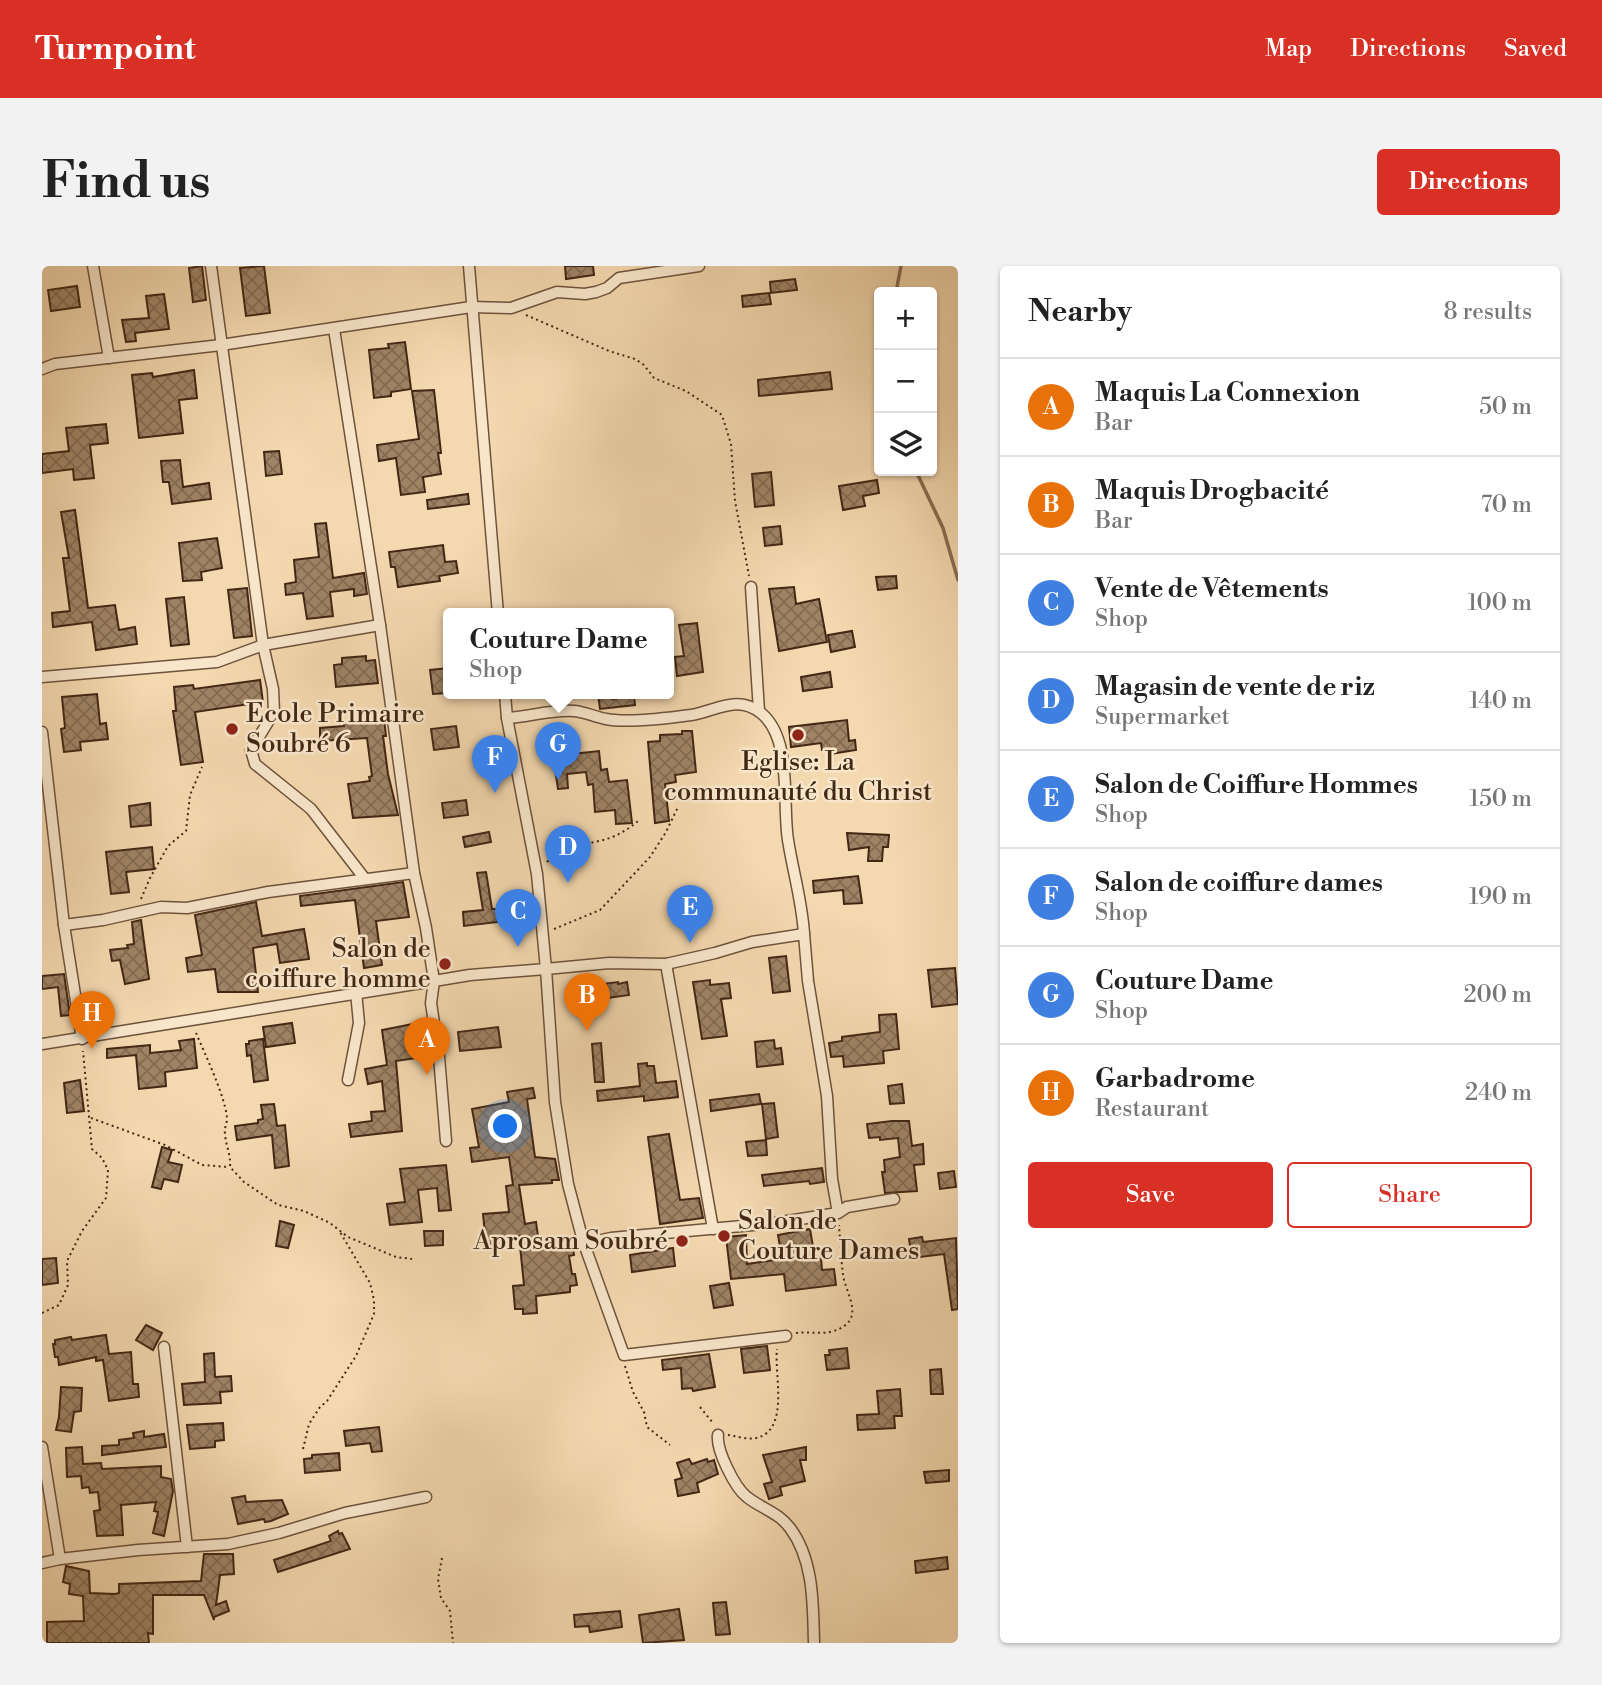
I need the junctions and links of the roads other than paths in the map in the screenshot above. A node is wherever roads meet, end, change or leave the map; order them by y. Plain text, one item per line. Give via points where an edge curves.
1 (93, 266) edge
2 (211, 266) edge
3 (469, 266) edge
4 (699, 266) edge
5 (471, 307) junction
6 (334, 329) junction
7 (221, 345) junction
8 (109, 358) junction
9 (42, 369) edge
10 (751, 587) road end
11 (497, 608) edge
12 (380, 625) junction
13 (264, 645) junction
14 (42, 677) edge
15 (505, 699) edge
16 (759, 711) junction
17 (507, 718) junction
18 (42, 732) edge
19 (414, 873) junction
20 (365, 879) junction
21 (64, 925) junction
22 (804, 934) junction
23 (666, 964) junction
24 (546, 969) junction
25 (434, 981) junction
26 (356, 992) junction
27 (82, 1039) junction
28 (42, 1044) edge
29 (348, 1080) dead end
30 (446, 1140) dead end
31 (894, 1199) dead end
32 (838, 1213) junction
33 (713, 1229) junction
34 (583, 1241) junction
35 (786, 1336) road end
36 (164, 1348) dead end
37 (718, 1435) road end
38 (42, 1447) edge
39 (426, 1497) dead end
40 (187, 1547) junction
41 (60, 1559) junction
42 (42, 1563) edge
43 (814, 1643) edge

1 - 8 street
2 - 7 street
3 - 5 street
4 - 5 street via 619,278 596,292 557,292 511,308
5 - 6 street
5 - 11 street
6 - 7 street
6 - 12 street
7 - 8 street
7 - 13 street
8 - 9 street
10 - 16 street
12 - 13 street
12 - 19 street
13 - 14 street via 217,662
13 - 20 street via 274,712 251,750 255,764 311,810
15 - 17 street
16 - 17 street via 734,703 665,717 607,719 560,711
16 - 22 street via 781,751 788,839 802,899
17 - 24 street via 537,874
18 - 21 street
19 - 20 street
19 - 25 street
20 - 21 street
21 - 27 street
22 - 23 street
22 - 32 street
23 - 24 street
23 - 33 street
24 - 25 street
24 - 34 street via 555,1102
25 - 26 street
25 - 30 street via 431,1003
26 - 27 street
26 - 29 street via 359,1023
27 - 28 street
31 - 32 street via 847,1207
32 - 33 street
33 - 34 street
34 - 35 street via 624,1355
36 - 40 street
37 - 43 street via 720,1452 745,1496 779,1514 807,1559
38 - 41 street
39 - 40 street via 228,1544
40 - 41 street
41 - 42 street

